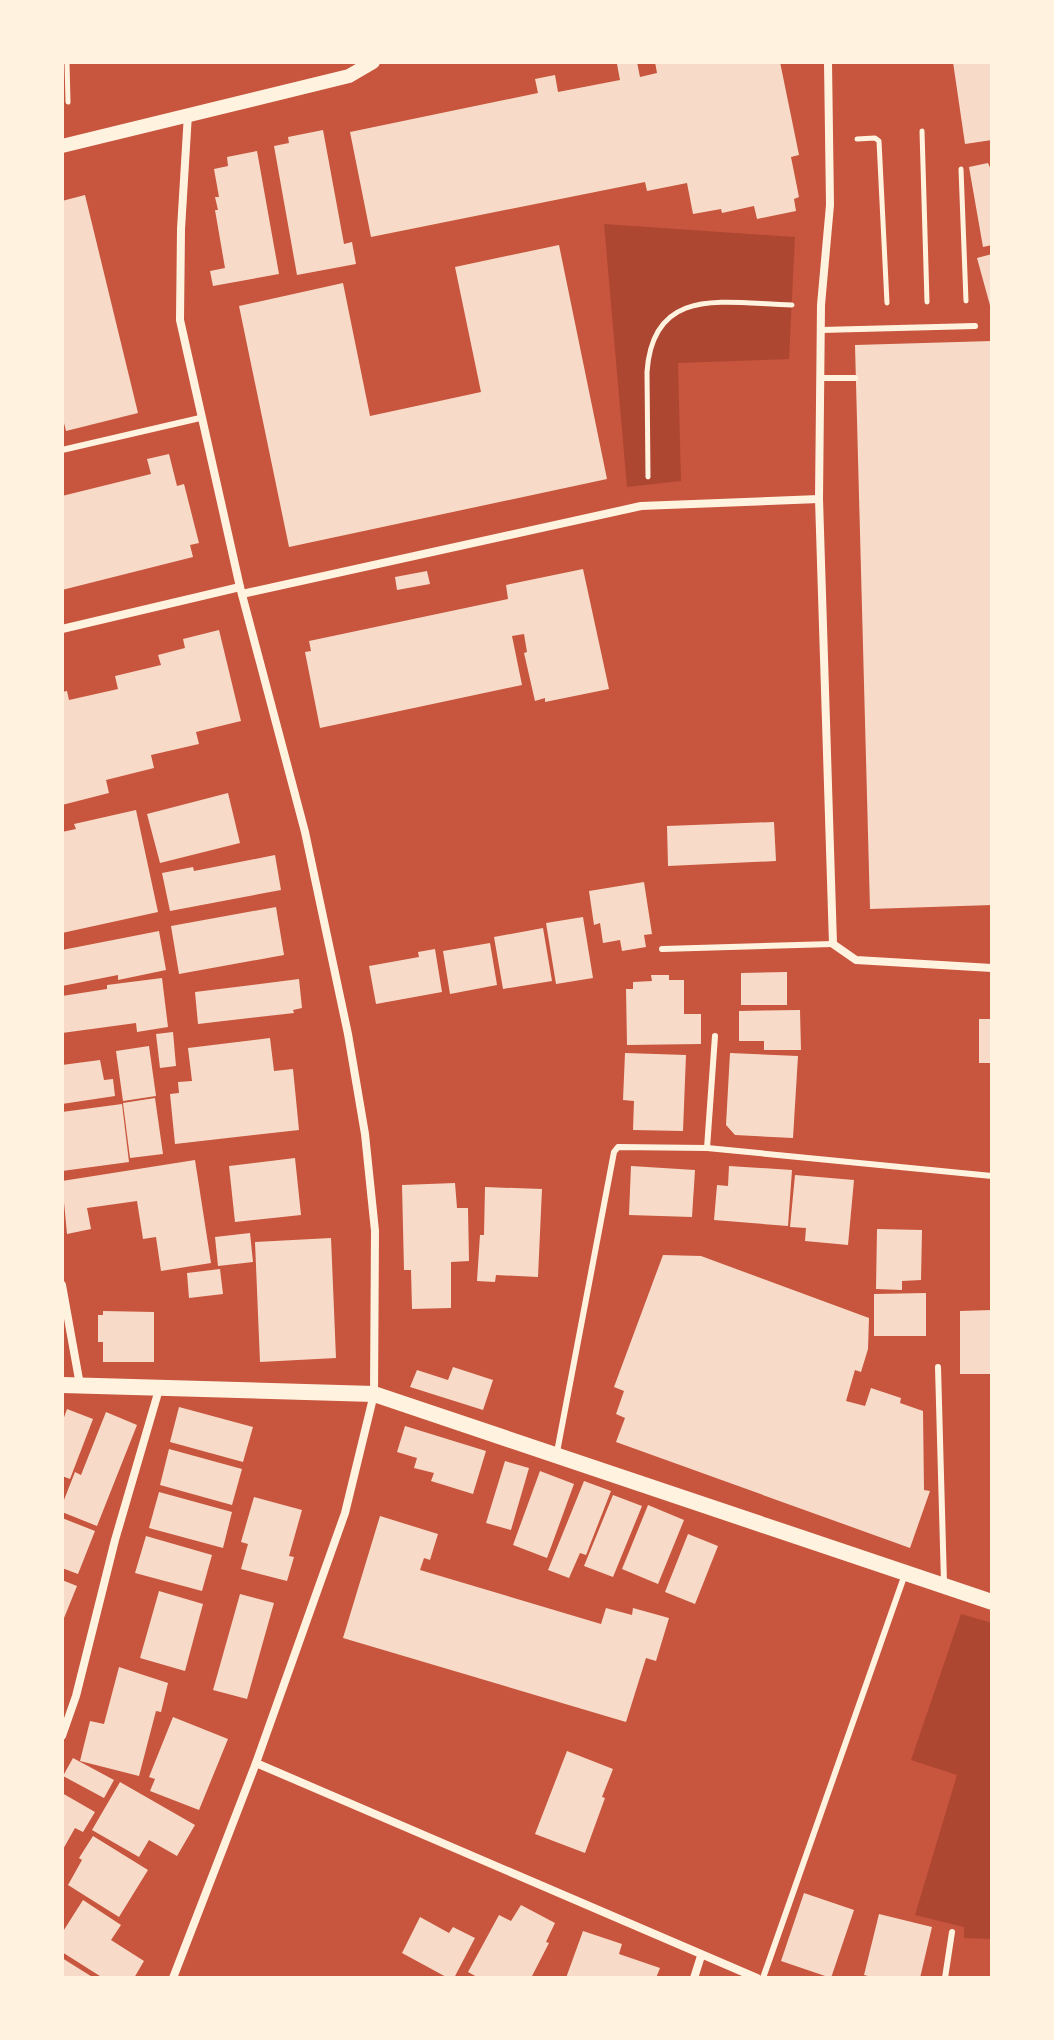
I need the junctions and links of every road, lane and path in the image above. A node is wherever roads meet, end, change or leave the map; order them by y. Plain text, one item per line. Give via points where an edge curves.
1 (67, 62) edge
2 (373, 62) edge
3 (828, 62) edge
4 (68, 102) dead end
5 (188, 114) junction
6 (922, 131) dead end
7 (829, 140) junction
8 (62, 146) edge
9 (961, 169) dead end
10 (821, 305) junction
11 (971, 326) joint
12 (927, 327) junction
13 (889, 328) junction
14 (821, 330) junction
15 (821, 378) junction
16 (855, 378) dead end
17 (200, 418) junction
18 (62, 450) edge
19 (819, 499) junction
20 (649, 506) junction
21 (241, 590) junction
22 (62, 629) edge
23 (833, 944) junction
24 (662, 949) dead end
25 (992, 968) edge
26 (715, 1036) dead end
27 (707, 1148) junction
28 (992, 1176) edge
29 (62, 1285) edge
30 (938, 1367) dead end
31 (62, 1385) edge
32 (80, 1385) junction
33 (160, 1386) junction
34 (374, 1394) junction
35 (556, 1456) junction
36 (905, 1573) junction
37 (944, 1587) junction
38 (992, 1602) edge
39 (62, 1736) edge
40 (256, 1763) junction
41 (952, 1932) dead end
42 (701, 1956) junction
43 (173, 1978) edge
44 (694, 1978) edge
45 (760, 1978) edge
46 (945, 1978) edge

1 - 4 path
2 - 5 street via 349,76
3 - 7 street
5 - 8 street
5 - 17 street via 180,320
6 - 12 path
7 - 10 street via 830,205
7 - 13 path via 879,141
9 - 11 path
10 - 14 street
10 - 20 path via 702,303 681,308 654,333 647,363
11 - 12 lane
12 - 13 lane
13 - 14 lane
14 - 15 street
15 - 16 lane
15 - 19 street
17 - 18 lane
17 - 21 street
19 - 20 street
19 - 23 street
20 - 21 street
21 - 22 street
21 - 34 street via 305,832 365,1134 375,1231
23 - 24 lane
23 - 25 street via 856,960
26 - 27 lane
27 - 28 lane
27 - 35 lane via 623,1146 614,1152
29 - 32 street
30 - 37 lane
31 - 32 main road
32 - 33 main road
33 - 34 main road
33 - 39 street
34 - 35 main road
34 - 40 street via 345,1513
35 - 36 main road
36 - 37 main road
36 - 45 lane
37 - 38 main road
40 - 42 street
40 - 43 street
41 - 46 lane
42 - 44 street
42 - 45 street

